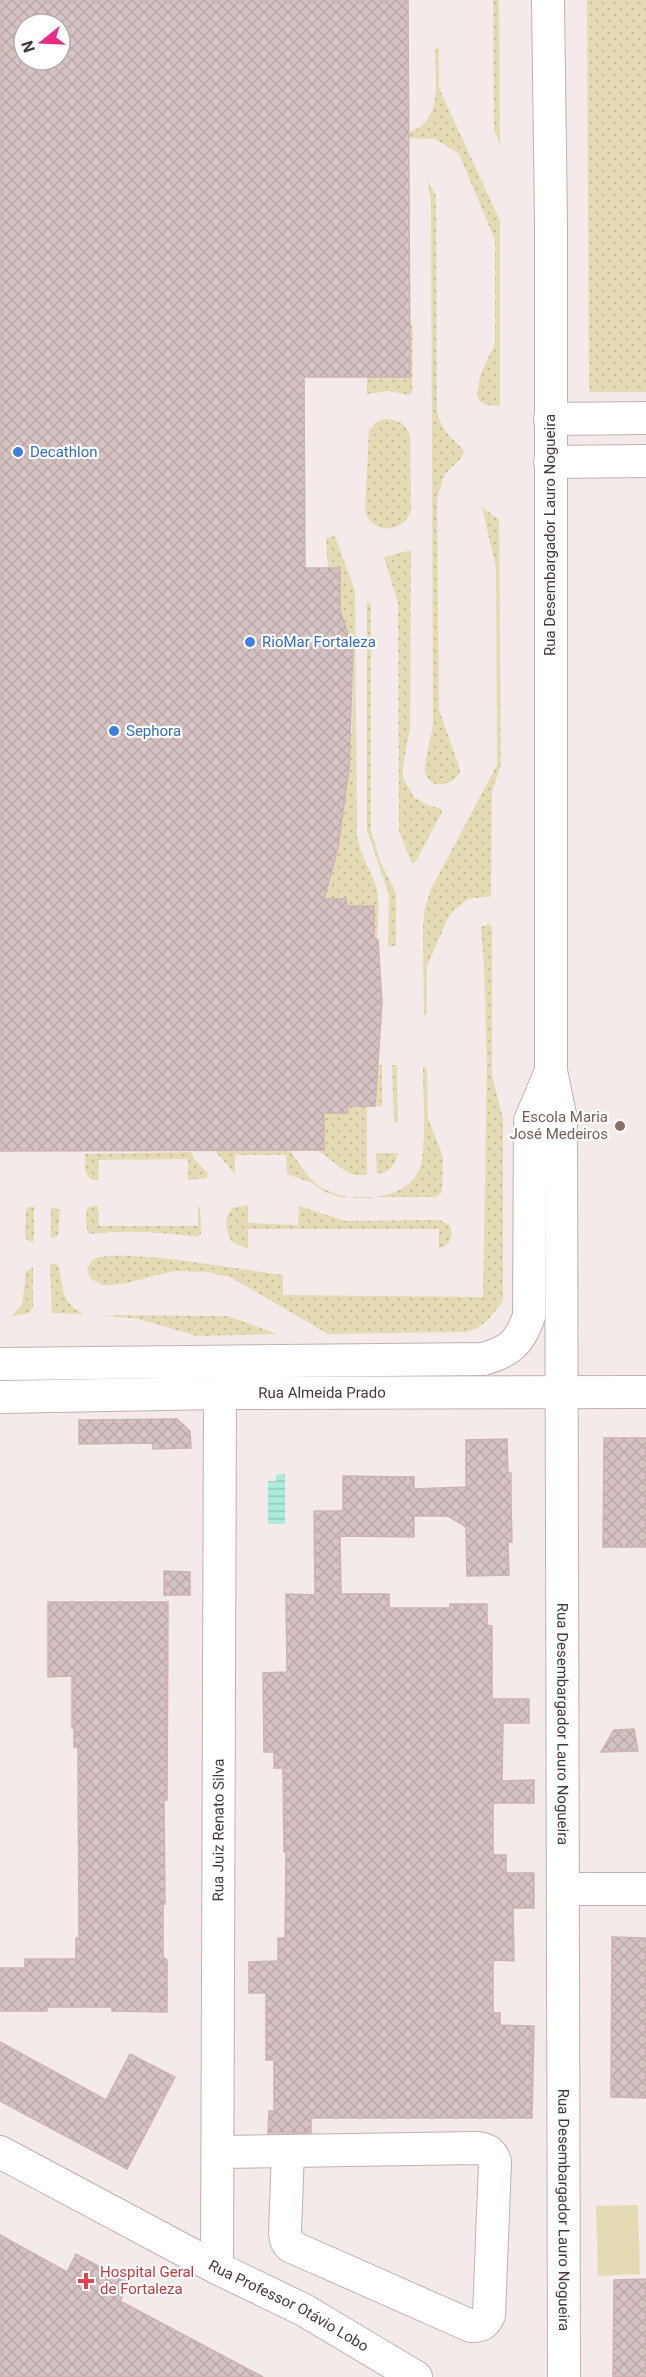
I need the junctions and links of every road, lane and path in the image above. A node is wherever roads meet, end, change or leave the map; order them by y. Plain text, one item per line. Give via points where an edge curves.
1 (548, 0) edge
2 (646, 418) edge
3 (550, 419) junction
4 (646, 461) edge
5 (549, 462) junction
6 (551, 1071) junction
7 (0, 1364) edge
8 (646, 1392) edge
9 (220, 1393) junction
10 (562, 1393) junction
11 (0, 1397) edge
12 (646, 1888) edge
13 (564, 1889) junction
14 (288, 2151) junction
15 (0, 2152) edge
16 (218, 2152) junction
17 (217, 2268) junction
18 (416, 2377) edge
19 (564, 2377) edge

1 - 3 street, Rua Desembargador Lauro Nogueira
2 - 3 street
3 - 5 street, Rua Desembargador Lauro Nogueira
4 - 5 street
5 - 6 street, Rua Desembargador Lauro Nogueira
6 - 7 street, Rua Desembargador Lauro Nogueira via 530,1121 529,1316 525,1329 500,1355 483,1359
6 - 10 street, Rua Desembargador Lauro Nogueira via 561,1119
8 - 10 street, Rua Almeida Prado
9 - 10 street, Rua Almeida Prado
9 - 11 street, Rua Almeida Prado
9 - 16 street, Rua Juiz Renato Silva
10 - 13 street, Rua Desembargador Lauro Nogueira
12 - 13 street
13 - 19 street, Rua Desembargador Lauro Nogueira
14 - 14 street via 478,2148 493,2154 489,2315 485,2322 471,2326 290,2246 285,2232
14 - 16 street
15 - 17 street, Rua Professor Otávio Lobo
16 - 17 street, Rua Juiz Renato Silva
17 - 18 street, Rua Professor Otávio Lobo via 304,2310

